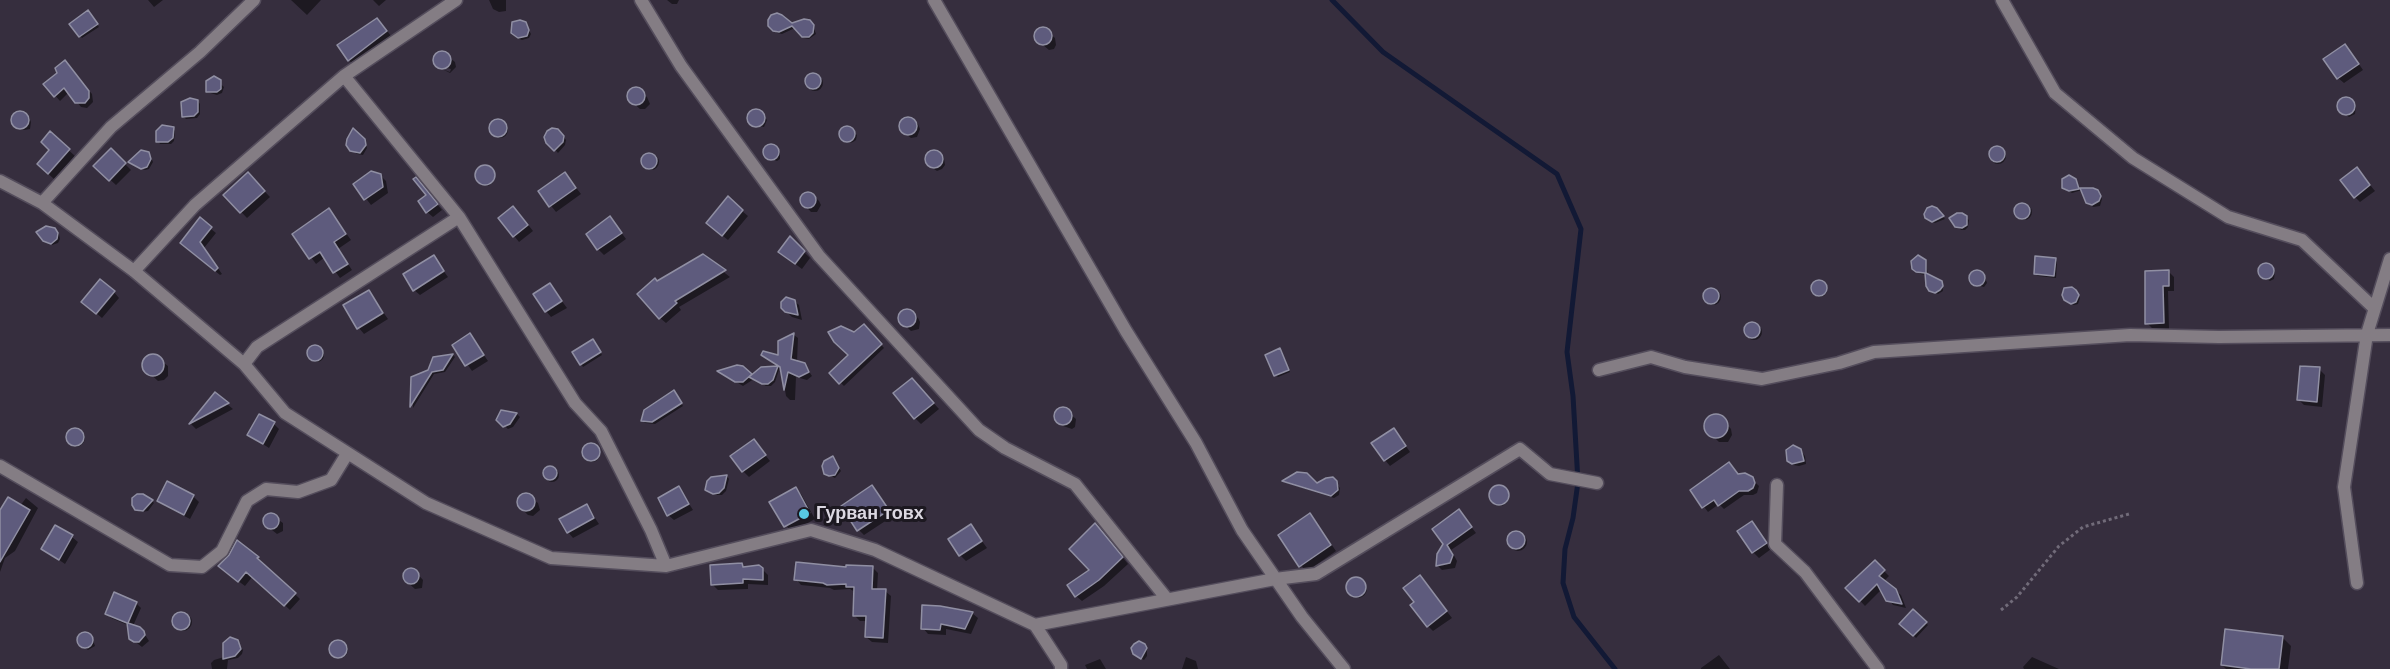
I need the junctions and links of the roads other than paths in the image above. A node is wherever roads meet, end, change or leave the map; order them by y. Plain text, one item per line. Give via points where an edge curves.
1 (254, 0) edge
2 (456, 0) edge
3 (641, 0) edge
4 (934, 0) edge
5 (2002, 0) edge
6 (344, 76) junction
7 (0, 182) edge
8 (42, 203) junction
9 (459, 217) junction
10 (2390, 259) edge
11 (134, 272) junction
12 (2374, 308) junction
13 (2367, 334) junction
14 (2390, 335) edge
15 (244, 364) junction
16 (1599, 370) dead end
17 (347, 454) junction
18 (0, 466) edge
19 (1593, 483) dead end
20 (1777, 485) dead end
21 (666, 566) junction
22 (1275, 579) junction
23 (2356, 583) dead end
24 (1167, 599) junction
25 (1035, 625) junction
26 (1060, 669) edge
27 (1344, 669) edge
28 (1878, 669) edge

1 - 8 street via 200,52 111,127
2 - 6 street
3 - 24 street via 681,66 819,256 979,430 1075,484
4 - 22 street via 1126,331 1196,443 1242,530
5 - 12 street via 2055,93 2133,158 2228,218 2302,240
6 - 9 street
6 - 11 street via 195,205
7 - 8 street
8 - 11 street
9 - 15 street via 257,347
9 - 21 street via 575,403 601,431
10 - 12 street
11 - 15 street
12 - 13 street
13 - 14 street
13 - 16 street via 2130,335 1885,351 1762,379 1685,367 1650,357
13 - 23 street via 2344,487
15 - 17 street via 285,413
17 - 18 street via 331,480 298,492 266,489 247,501 222,551 202,567 170,565
17 - 21 street via 426,503 551,558
19 - 22 street via 1550,474 1520,449 1316,574
20 - 28 street via 1775,544 1804,572
21 - 25 street via 812,530 874,550
22 - 24 street
22 - 27 street
24 - 25 street
25 - 26 street

